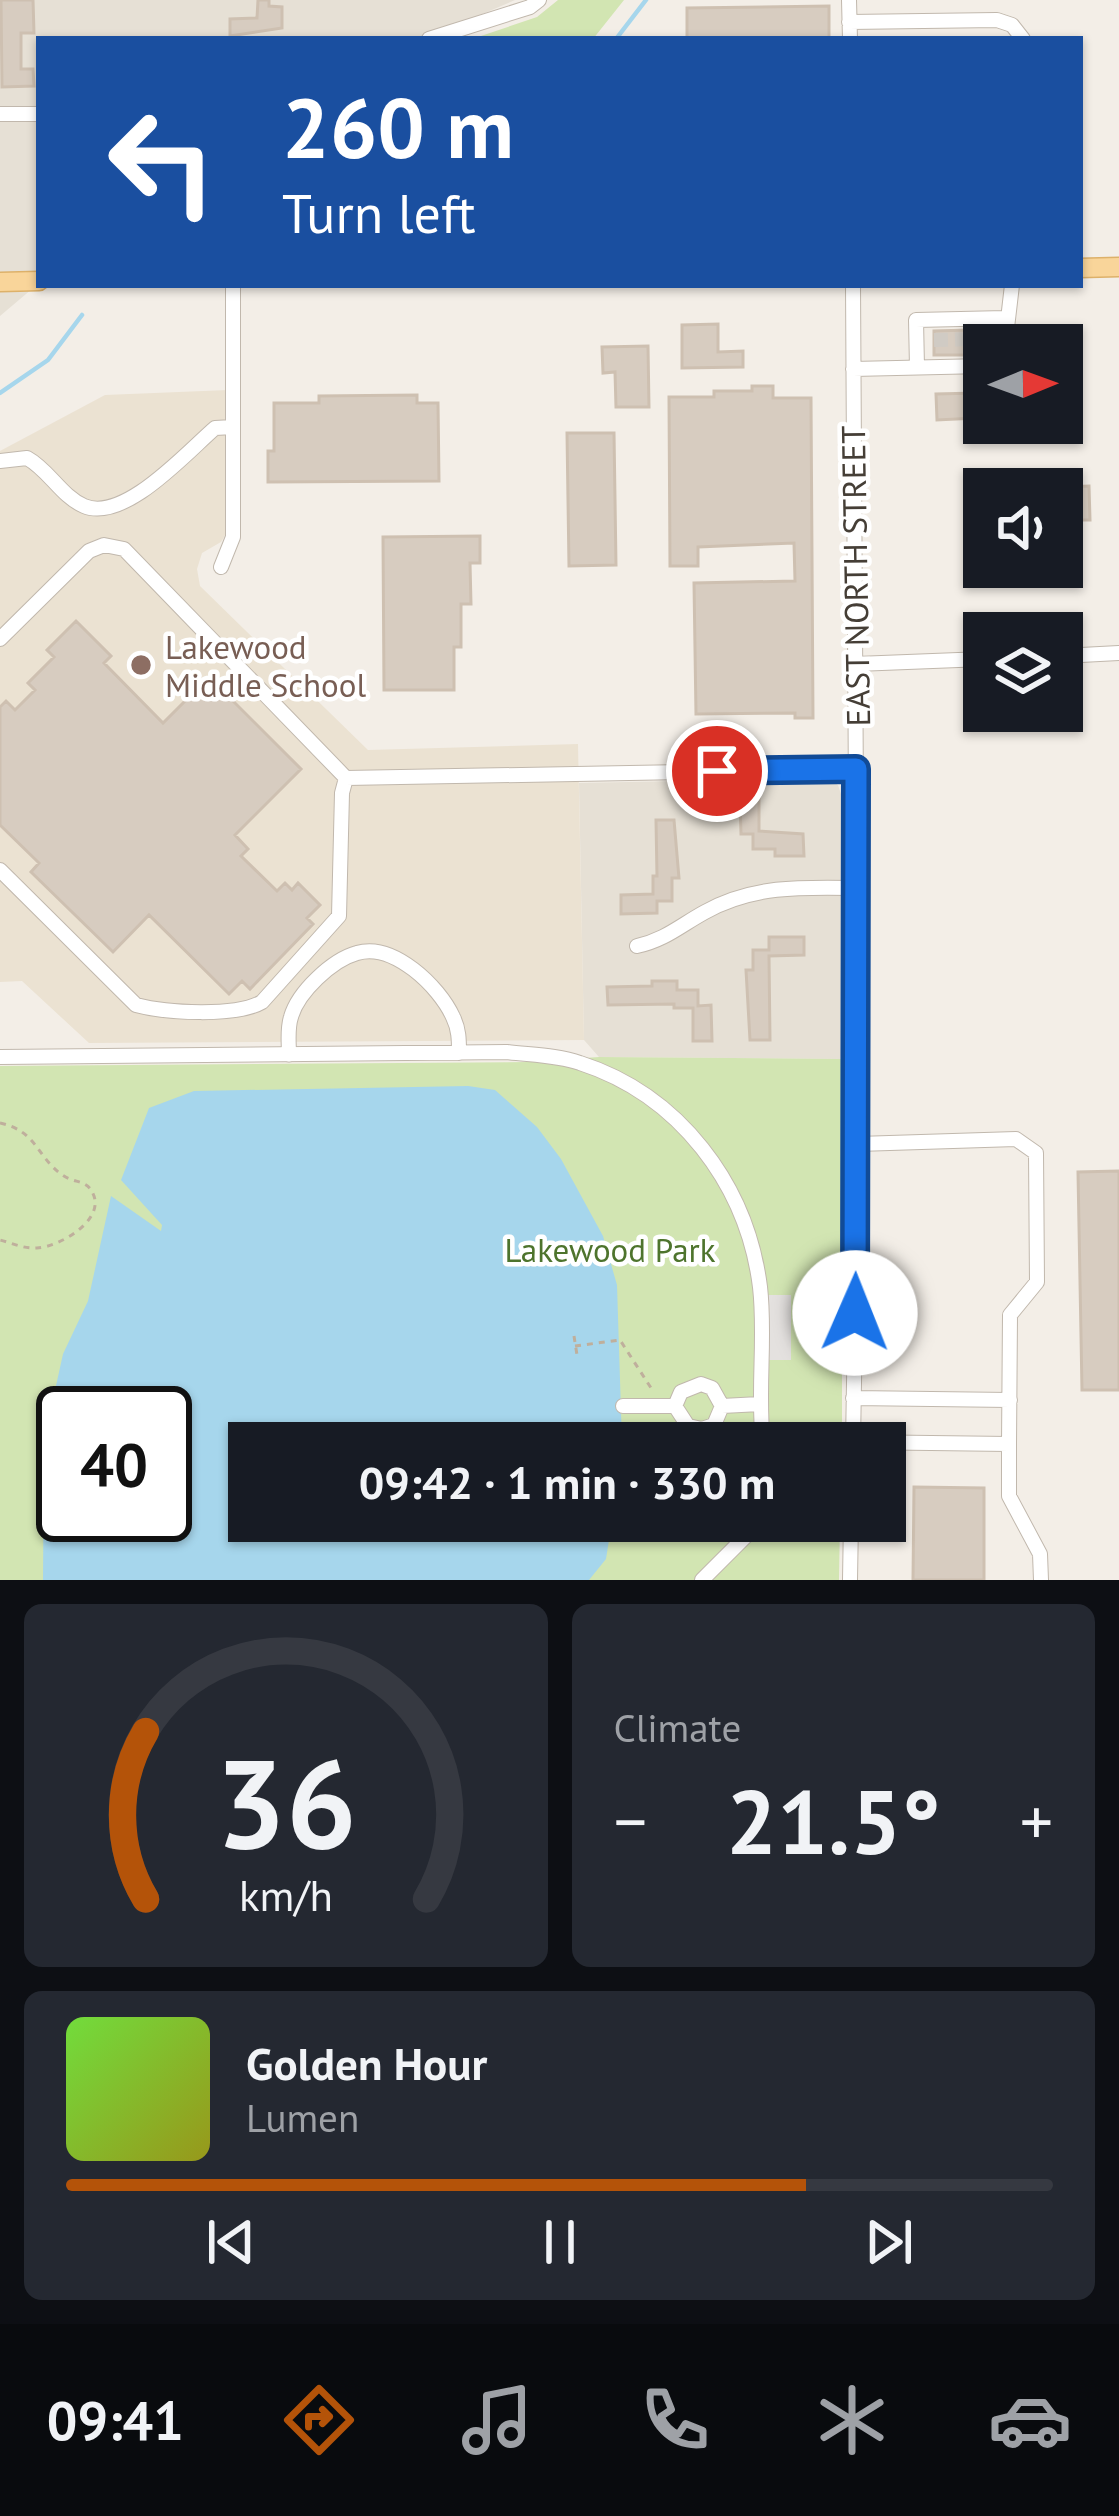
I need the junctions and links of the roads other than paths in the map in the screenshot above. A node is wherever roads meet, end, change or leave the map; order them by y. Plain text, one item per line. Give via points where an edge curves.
1 (539, 0) edge
2 (849, 0) edge
3 (906, 21) junction
4 (849, 22) junction
5 (438, 36) edge
6 (850, 36) edge
7 (906, 36) edge
8 (1021, 36) edge
9 (0, 114) edge
10 (36, 114) edge
11 (1119, 267) edge
12 (1083, 268) edge
13 (36, 281) edge
14 (0, 282) edge
15 (233, 288) edge
16 (853, 288) edge
17 (1012, 288) edge
18 (1005, 318) junction
19 (1005, 324) edge
20 (916, 340) junction
21 (934, 340) tunnel mouth
22 (963, 366) edge
23 (916, 367) junction
24 (853, 369) junction
25 (233, 427) junction
26 (0, 461) edge
27 (221, 567) dead end
28 (0, 639) edge
29 (1119, 653) edge
30 (1083, 655) edge
31 (963, 660) edge
32 (856, 664) junction
33 (856, 769) junction
34 (346, 778) junction
35 (0, 870) edge
36 (856, 888) junction
37 (637, 946) dead end
38 (459, 1054) junction
39 (289, 1055) junction
40 (0, 1057) edge
41 (857, 1144) junction
42 (853, 1398) junction
43 (1010, 1400) junction
44 (760, 1404) junction
45 (623, 1406) dead end
46 (669, 1406) junction
47 (722, 1406) junction
48 (761, 1422) edge
49 (853, 1422) edge
50 (906, 1443) edge
51 (1009, 1444) junction
52 (740, 1542) edge
53 (851, 1542) edge
54 (702, 1580) edge
55 (850, 1580) edge
56 (1041, 1580) edge

1 - 5 street
2 - 4 street
3 - 4 street
3 - 7 street
3 - 8 street via 998,20
4 - 6 street
9 - 10 street
11 - 12 main road
13 - 14 main road
15 - 25 street
16 - 24 street, EAST NORTH STREET
17 - 18 street
18 - 19 street
18 - 20 street via 916,320
20 - 21 street
20 - 23 street
22 - 23 street
23 - 24 street
24 - 32 street, EAST NORTH STREET
25 - 26 street via 215,428 129,502 104,509 73,499 27,458
25 - 27 street via 233,537
28 - 34 street via 89,551 124,549
29 - 30 street
31 - 32 street
32 - 33 street, EAST NORTH STREET
33 - 34 street
33 - 36 street, EAST NORTH STREET
34 - 35 street via 339,916 247,1010 136,1005
36 - 37 street via 776,886
36 - 41 street, EAST NORTH STREET
38 - 39 street
38 - 39 street via 452,1013 434,989 397,960 360,951 298,1000
38 - 44 street via 541,1055 609,1074 664,1108 712,1158 741,1208 757,1270
39 - 40 street
41 - 42 street, EAST NORTH STREET
41 - 43 street via 1016,1139 1036,1153 1037,1282 1010,1316
42 - 43 street
42 - 49 street, EAST NORTH STREET
43 - 51 street
44 - 47 street
44 - 48 street
45 - 46 street
46 - 47 street via 701,1384
46 - 47 street via 702,1429 714,1425
50 - 51 street
51 - 56 street via 1010,1496 1040,1554
52 - 54 street
53 - 55 street

